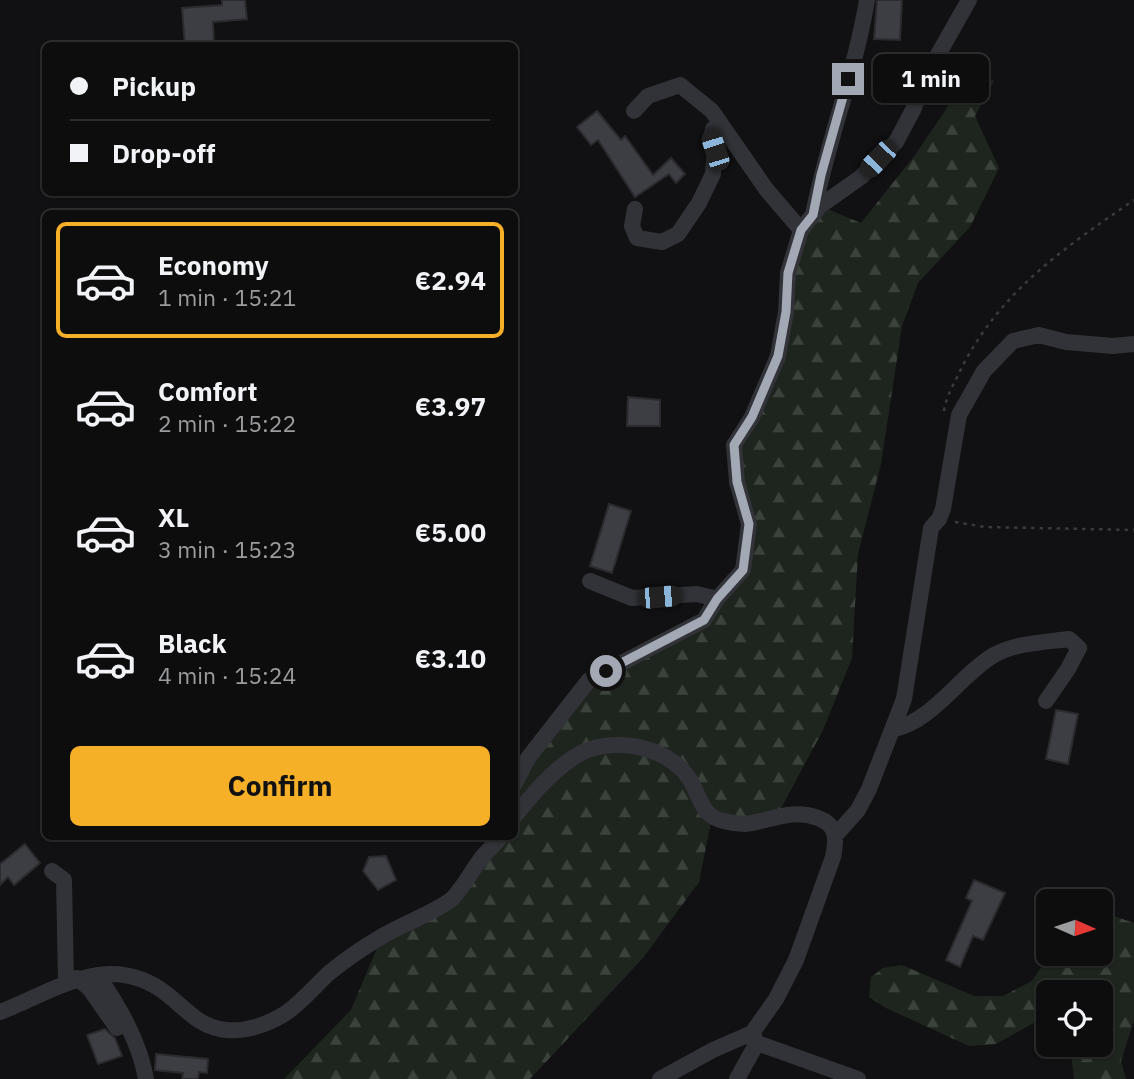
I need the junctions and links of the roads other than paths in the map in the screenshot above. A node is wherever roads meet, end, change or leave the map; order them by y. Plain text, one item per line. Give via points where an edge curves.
1 (867, 0) edge
2 (969, 0) edge
3 (634, 111) dead end
4 (722, 125) junction
5 (635, 209) dead end
6 (813, 215) junction
7 (801, 230) junction
8 (1134, 344) edge
9 (590, 581) dead end
10 (717, 599) junction
11 (1046, 701) dead end
12 (893, 729) junction
13 (518, 777) edge
14 (518, 812) edge
15 (835, 836) junction
16 (488, 840) edge
17 (497, 840) edge
18 (481, 858) junction
19 (52, 871) dead end
20 (97, 975) junction
21 (72, 980) junction
22 (0, 1013) edge
23 (118, 1030) dead end
24 (754, 1038) junction
25 (146, 1079) edge
26 (660, 1079) edge
27 (737, 1079) edge
28 (858, 1079) edge

1 - 6 street
2 - 6 street via 927,74 896,142
3 - 4 street via 648,96 680,85
4 - 5 street via 711,137 713,174 678,234 662,242 637,238 632,226
4 - 7 street
6 - 7 street
7 - 10 street via 788,273 778,356 752,417 734,445 737,482 749,524 743,570
8 - 12 street via 1066,342 1039,335 1013,341 984,371 959,415 943,509 931,528 904,699
9 - 10 street via 632,598 698,594
10 - 13 street via 704,620 589,680
11 - 12 street via 1079,648 1069,639 995,654 927,711
12 - 15 street via 858,810
14 - 15 street via 551,775 576,756 619,745 634,746 655,750 672,761 690,779 701,804 719,821 742,824 806,814 828,822
15 - 24 street via 833,857 796,960
16 - 18 street
17 - 18 street
18 - 20 street via 451,899 382,936 331,972 286,1013 261,1025 237,1031 212,1027 189,1016 151,983 130,976
19 - 21 street via 64,880
20 - 21 street
20 - 25 street via 143,1061
21 - 22 street
21 - 23 street via 89,989
24 - 26 street via 713,1050
24 - 27 street
24 - 28 street

